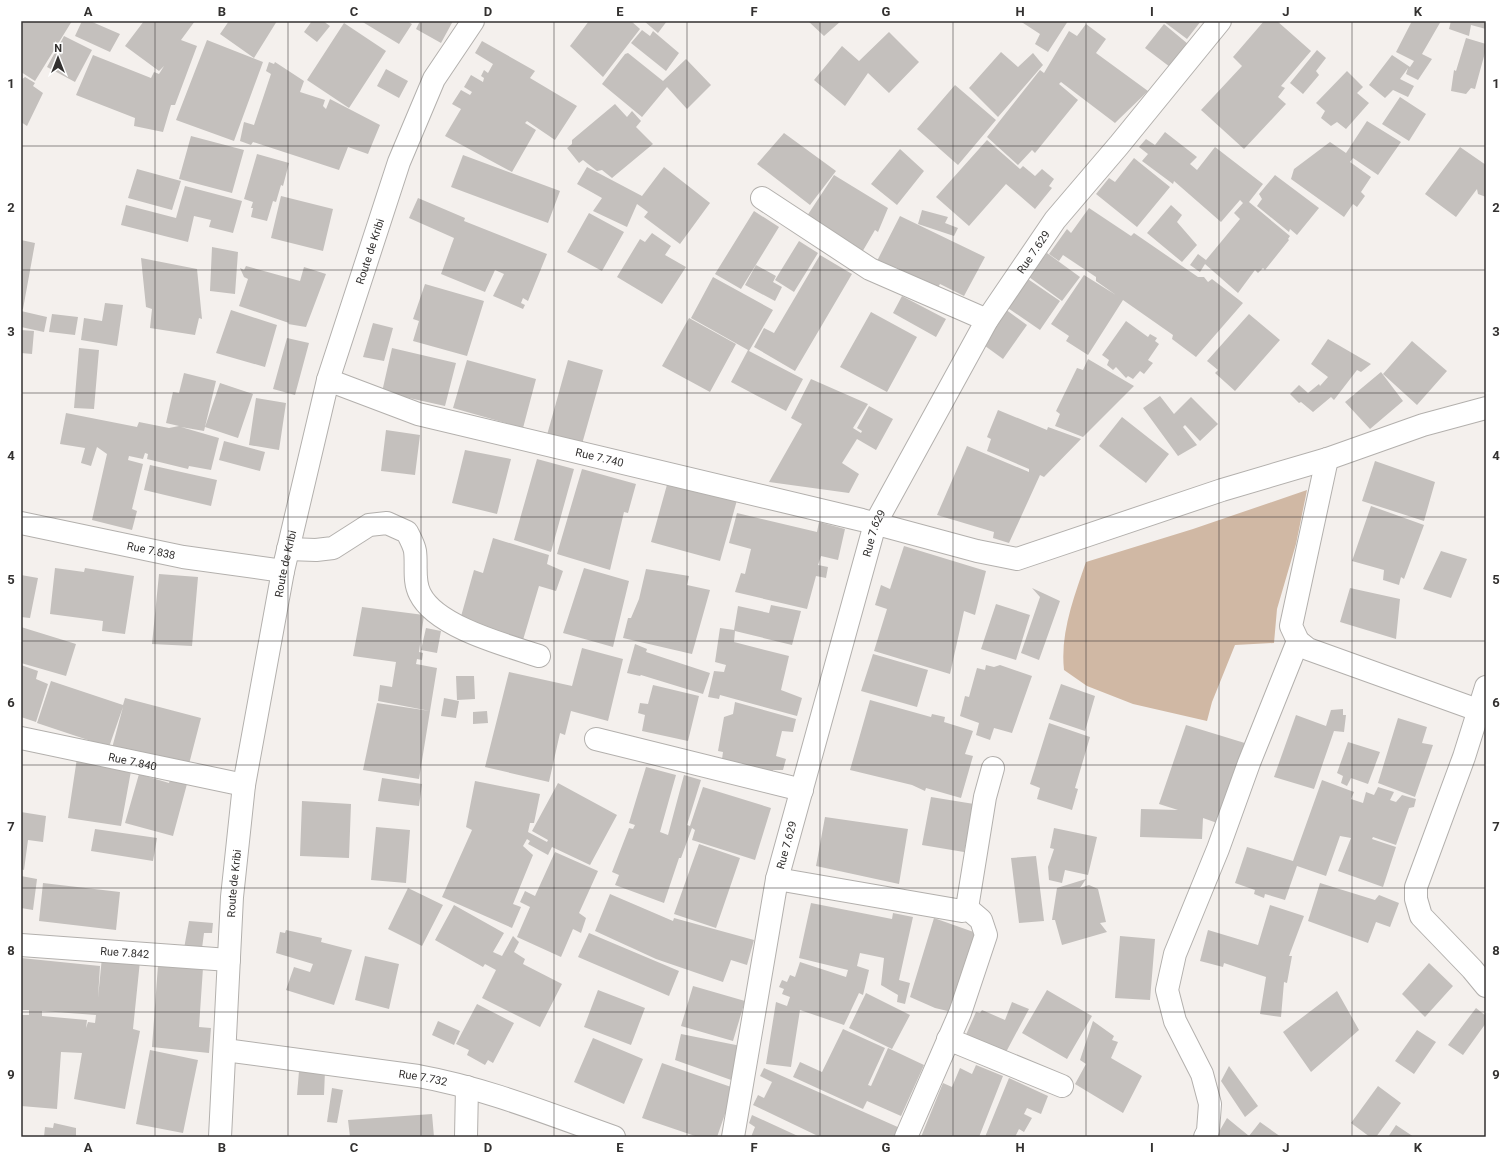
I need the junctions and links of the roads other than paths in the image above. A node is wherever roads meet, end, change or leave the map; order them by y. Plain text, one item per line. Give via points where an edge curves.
1 (473, 21) edge
2 (1220, 21) edge
3 (762, 198) dead end
4 (987, 320) junction
5 (328, 380) junction
6 (1486, 408) edge
7 (1327, 459) junction
8 (21, 523) edge
9 (875, 524) junction
10 (288, 549) junction
11 (283, 571) junction
12 (1298, 641) junction
13 (539, 656) dead end
14 (1486, 687) edge
15 (1482, 712) edge
16 (21, 738) edge
17 (596, 739) dead end
18 (993, 768) dead end
19 (244, 785) junction
20 (802, 790) junction
21 (777, 879) junction
22 (967, 908) junction
23 (21, 945) edge
24 (229, 960) junction
25 (1486, 986) edge
26 (948, 1039) junction
27 (225, 1050) junction
28 (1062, 1086) dead end
29 (467, 1087) junction
30 (220, 1137) edge
31 (466, 1137) edge
32 (614, 1137) edge
33 (733, 1137) edge
34 (906, 1137) edge
35 (1206, 1137) edge

1 - 5 street, Route de Kribi via 434,79 399,162
2 - 4 street, Rue 7.629 via 1055,220
3 - 4 street via 870,269
4 - 9 street, Rue 7.629
5 - 9 street, Rue 7.740 via 418,414
5 - 10 street, Route de Kribi
6 - 7 street, Rue 7.740 via 1423,425
7 - 9 street, Rue 7.740 via 1222,490 1017,559 977,552
7 - 12 street via 1291,626
8 - 11 street, Rue 7.838 via 183,557
9 - 20 street, Rue 7.629
10 - 11 street, Route de Kribi
10 - 13 street via 333,548 369,525 387,523 407,532 415,550 416,578 420,594 433,611 468,631
11 - 19 street, Route de Kribi
12 - 15 street via 1308,649
12 - 35 street via 1178,948 1167,990 1175,1021 1202,1074 1210,1104
14 - 15 street
15 - 25 street via 1416,887 1416,899 1421,916
16 - 19 street, Rue 7.840
17 - 20 street
18 - 22 street
19 - 24 street, Route de Kribi via 232,897
20 - 21 street, Rue 7.629
21 - 22 street via 962,911
21 - 33 street, Rue 7.629
22 - 26 street via 981,920 986,935 960,1013
23 - 24 street, Rue 7.842
24 - 27 street, Route de Kribi
26 - 28 street
26 - 34 street
27 - 29 street, Rue 7.732 via 418,1076
27 - 30 street, Route de Kribi
29 - 31 street
29 - 32 street, Rue 7.732

